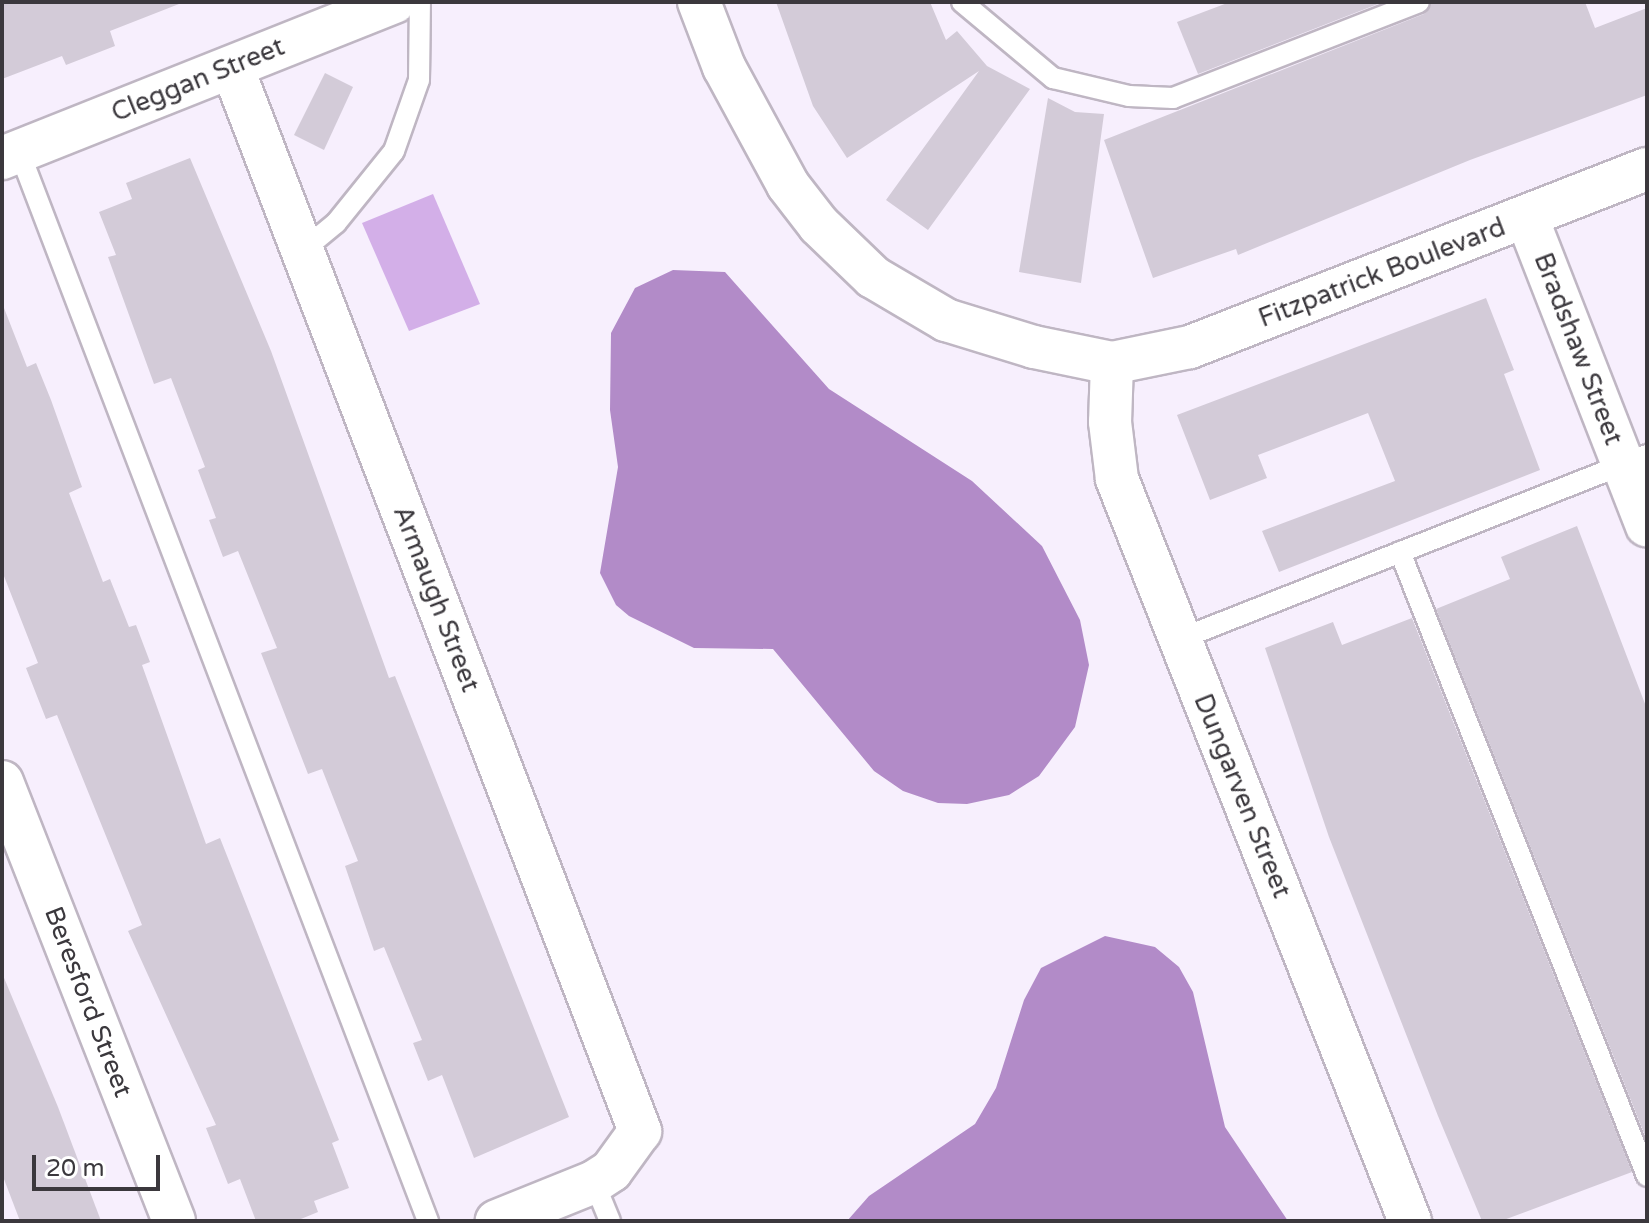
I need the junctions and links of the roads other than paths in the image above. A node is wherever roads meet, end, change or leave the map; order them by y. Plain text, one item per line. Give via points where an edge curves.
1 (394, 2) edge
2 (420, 2) edge
3 (699, 2) edge
4 (962, 2) edge
5 (1419, 2) edge
6 (232, 67) junction
7 (11, 154) edge
8 (1647, 169) edge
9 (1527, 218) junction
10 (302, 251) junction
11 (1112, 363) junction
12 (1635, 460) edge
13 (1647, 525) edge
14 (1400, 552) junction
15 (1180, 639) junction
16 (2, 782) edge
17 (1647, 1176) edge
18 (594, 1182) junction
19 (174, 1221) edge
20 (428, 1221) edge
21 (497, 1221) edge
22 (610, 1221) edge
23 (1410, 1221) edge

1 - 6 street, Cleggan Street
2 - 10 lane via 421,68 409,119 371,184
3 - 11 street via 724,67 788,185 819,225 873,277 946,320 1034,347
4 - 5 lane via 1053,78 1129,96 1173,98
6 - 7 street, Cleggan Street
6 - 10 street, Armaugh Street
7 - 20 lane
8 - 9 street, Fitzpatrick Boulevard
9 - 11 street, Fitzpatrick Boulevard via 1190,347
9 - 12 street, Bradshaw Street
10 - 18 street, Armaugh Street via 640,1131 611,1171
11 - 15 street, Dungarven Street via 1110,422 1117,479
12 - 13 street, Bradshaw Street
12 - 14 lane
14 - 15 lane
14 - 17 lane
15 - 23 street, Dungarven Street
16 - 19 street, Beresford Street
18 - 21 street
18 - 22 lane

